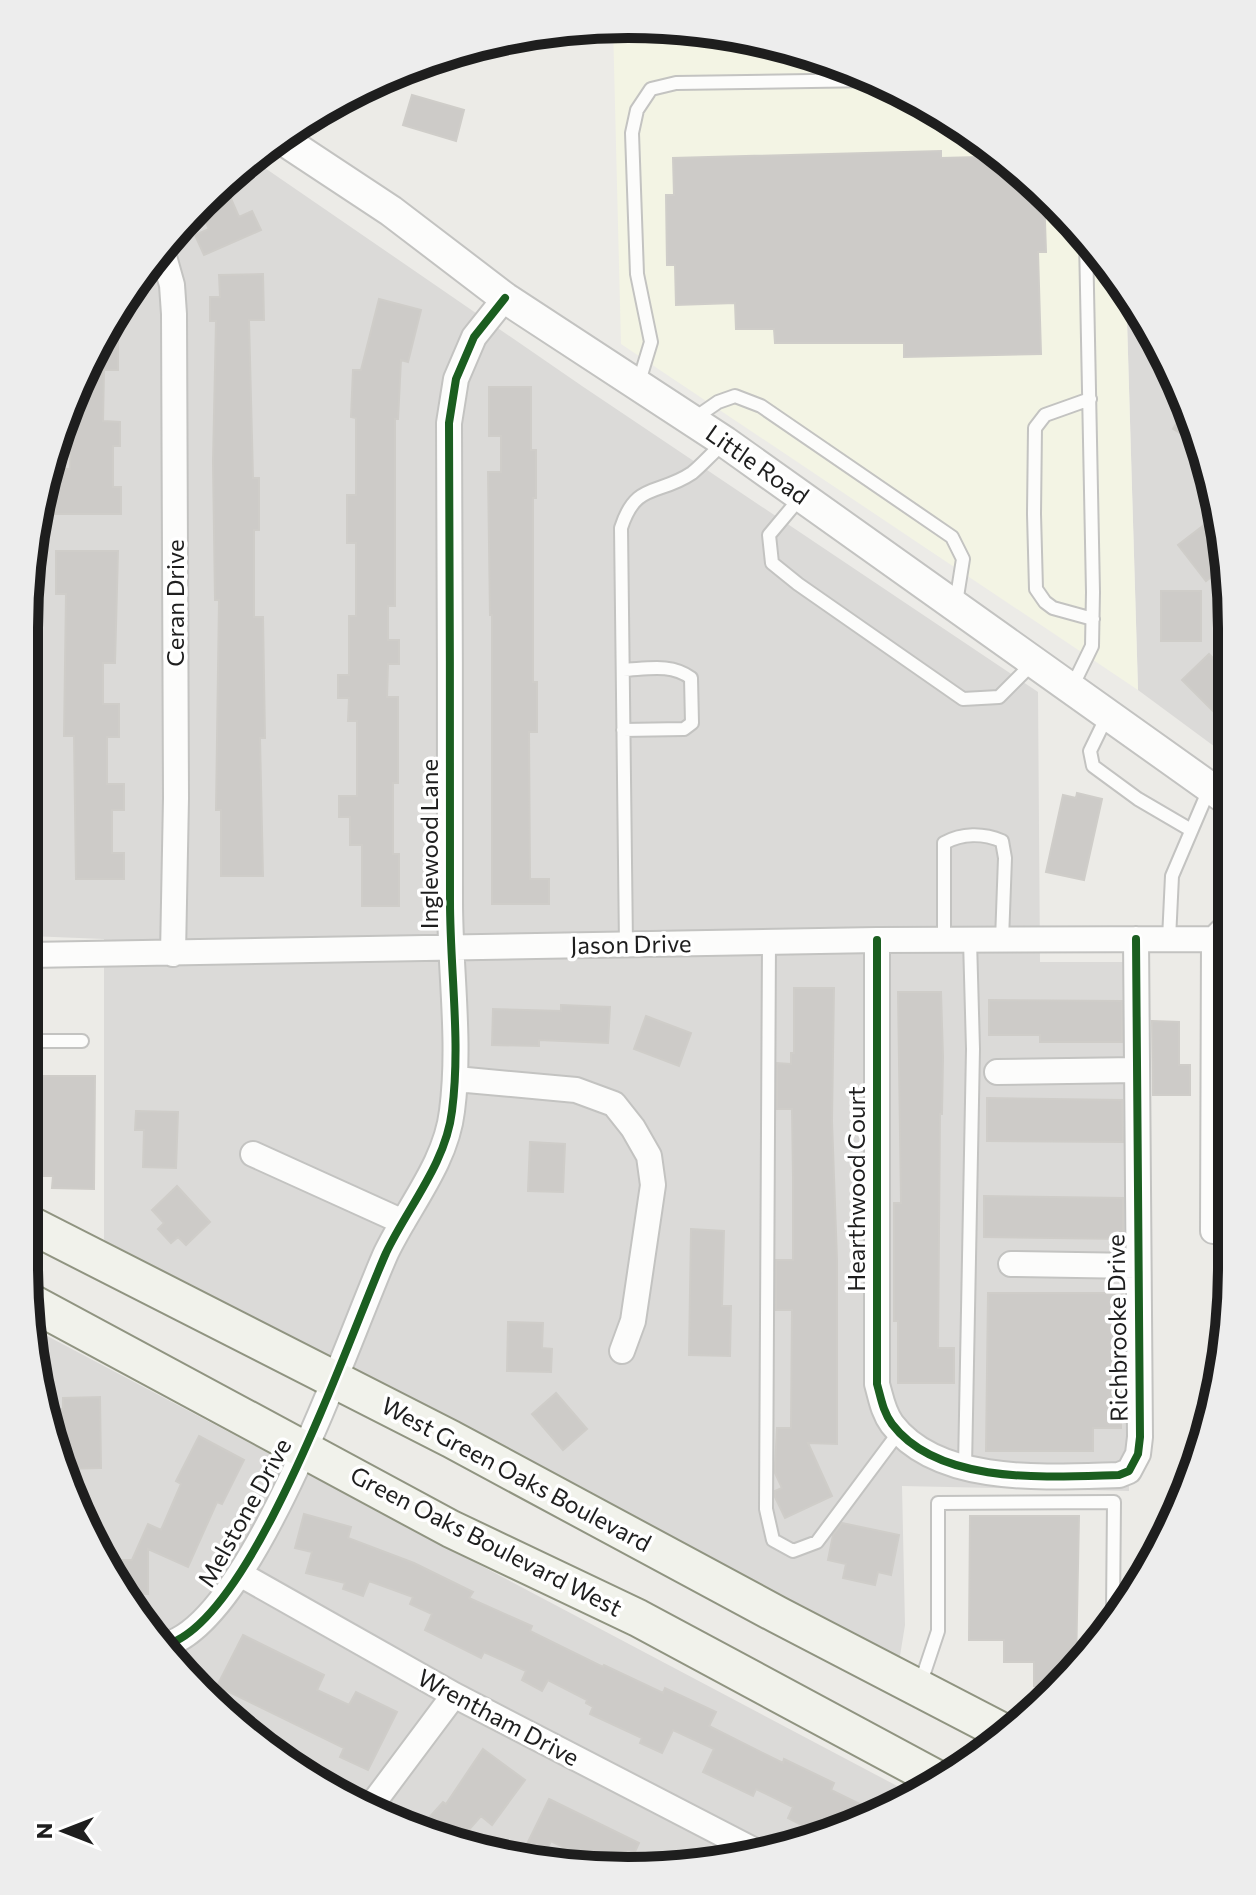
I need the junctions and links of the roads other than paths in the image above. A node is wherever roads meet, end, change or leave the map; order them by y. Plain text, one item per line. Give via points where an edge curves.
1 (847, 80) edge
2 (290, 144) edge
3 (1086, 257) edge
4 (166, 262) edge
5 (505, 298) junction
6 (638, 385) junction
7 (1090, 399) junction
8 (692, 420) junction
9 (725, 442) junction
10 (801, 496) junction
11 (956, 606) junction
12 (1093, 619) junction
13 (1034, 662) junction
14 (623, 670) junction
15 (1072, 689) junction
16 (1108, 714) junction
17 (623, 730) junction
18 (1218, 793) edge
19 (1218, 796) edge
20 (1191, 830) junction
21 (1218, 932) edge
22 (1136, 939) junction
23 (1169, 939) junction
24 (877, 940) junction
25 (944, 940) junction
26 (970, 940) junction
27 (1002, 940) junction
28 (769, 942) junction
29 (626, 945) junction
30 (450, 948) junction
31 (173, 954) junction
32 (38, 955) edge
33 (38, 1041) edge
34 (82, 1041) dead end
35 (1218, 1044) edge
36 (1137, 1070) junction
37 (997, 1072) dead end
38 (456, 1079) junction
39 (253, 1154) dead end
40 (403, 1222) junction
41 (38, 1229) edge
42 (1213, 1231) dead end
43 (1011, 1264) dead end
44 (1137, 1266) junction
45 (39, 1307) edge
46 (622, 1351) dead end
47 (336, 1380) junction
48 (899, 1432) junction
49 (304, 1450) junction
50 (965, 1467) junction
51 (240, 1574) junction
52 (1113, 1603) edge
53 (173, 1643) edge
54 (918, 1688) junction
55 (454, 1695) junction
56 (996, 1728) edge
57 (929, 1774) edge
58 (375, 1800) edge
59 (745, 1846) edge

1 - 6 lane via 676,83 651,89 637,110 632,133 637,274 651,342
2 - 5 street, Little Road via 391,211
3 - 7 lane
4 - 31 street, Ceran Drive via 174,314
5 - 6 street, Little Road
5 - 30 street, Inglewood Lane via 474,337 456,379 449,423
6 - 8 street, Little Road
7 - 12 lane
7 - 12 lane via 1045,415 1035,428 1034,514 1036,589 1053,608
8 - 9 street, Little Road
8 - 11 lane via 735,396 761,406 952,537 963,559
9 - 10 street, Little Road
9 - 14 lane via 694,471 639,495 626,511 621,528
10 - 11 street, Little Road
10 - 13 lane via 769,535 772,563 798,584 963,699 999,697
11 - 13 street, Little Road
12 - 15 lane via 1092,646
13 - 15 street, Little Road
14 - 17 lane
14 - 17 lane via 681,670 691,678 693,698 692,723 684,729
15 - 16 street, Little Road
16 - 18 street, Little Road
16 - 20 lane via 1090,751 1093,766
17 - 29 lane
19 - 20 lane
20 - 23 lane via 1172,876
21 - 23 street, Jason Drive
22 - 23 street, Jason Drive
22 - 27 street, Jason Drive
22 - 36 street, Richbrooke Drive
24 - 25 street, Jason Drive
24 - 28 street, Jason Drive
24 - 48 street, Hearthwood Court via 877,1384 884,1410
25 - 26 street, Jason Drive
25 - 27 lane via 944,843 957,836 988,835 1002,841 1005,858
26 - 27 street, Jason Drive
26 - 50 lane via 973,1049
28 - 29 street, Jason Drive
28 - 48 lane via 766,1509 773,1540 793,1551 817,1542
29 - 30 street, Jason Drive
30 - 31 street, Jason Drive
30 - 38 street, Inglewood Lane
31 - 32 street, Jason Drive
33 - 34 lane
35 - 42 street
36 - 37 street
36 - 44 street, Richbrooke Drive
38 - 40 street, Inglewood Lane via 436,1163
38 - 46 street via 576,1090 614,1104 633,1128 649,1156 653,1185 633,1321
39 - 40 street
40 - 47 street, Inglewood Lane
41 - 47 main road, West Green Oaks Boulevard
43 - 44 street
44 - 50 street, Richbrooke Drive via 1140,1437 1129,1471 1054,1477
45 - 49 main road, Green Oaks Boulevard West
47 - 49 street, Melstone Drive
47 - 54 main road, West Green Oaks Boulevard
48 - 50 street, Richbrooke Drive via 926,1454
49 - 51 street, Melstone Drive
49 - 57 main road, Green Oaks Boulevard West via 451,1529 638,1618
51 - 53 street, Melstone Drive via 200,1625
51 - 55 street, Wrentham Drive
52 - 54 lane via 1114,1502 938,1503 938,1631
54 - 56 main road, West Green Oaks Boulevard
55 - 58 street
55 - 59 street, Wrentham Drive

